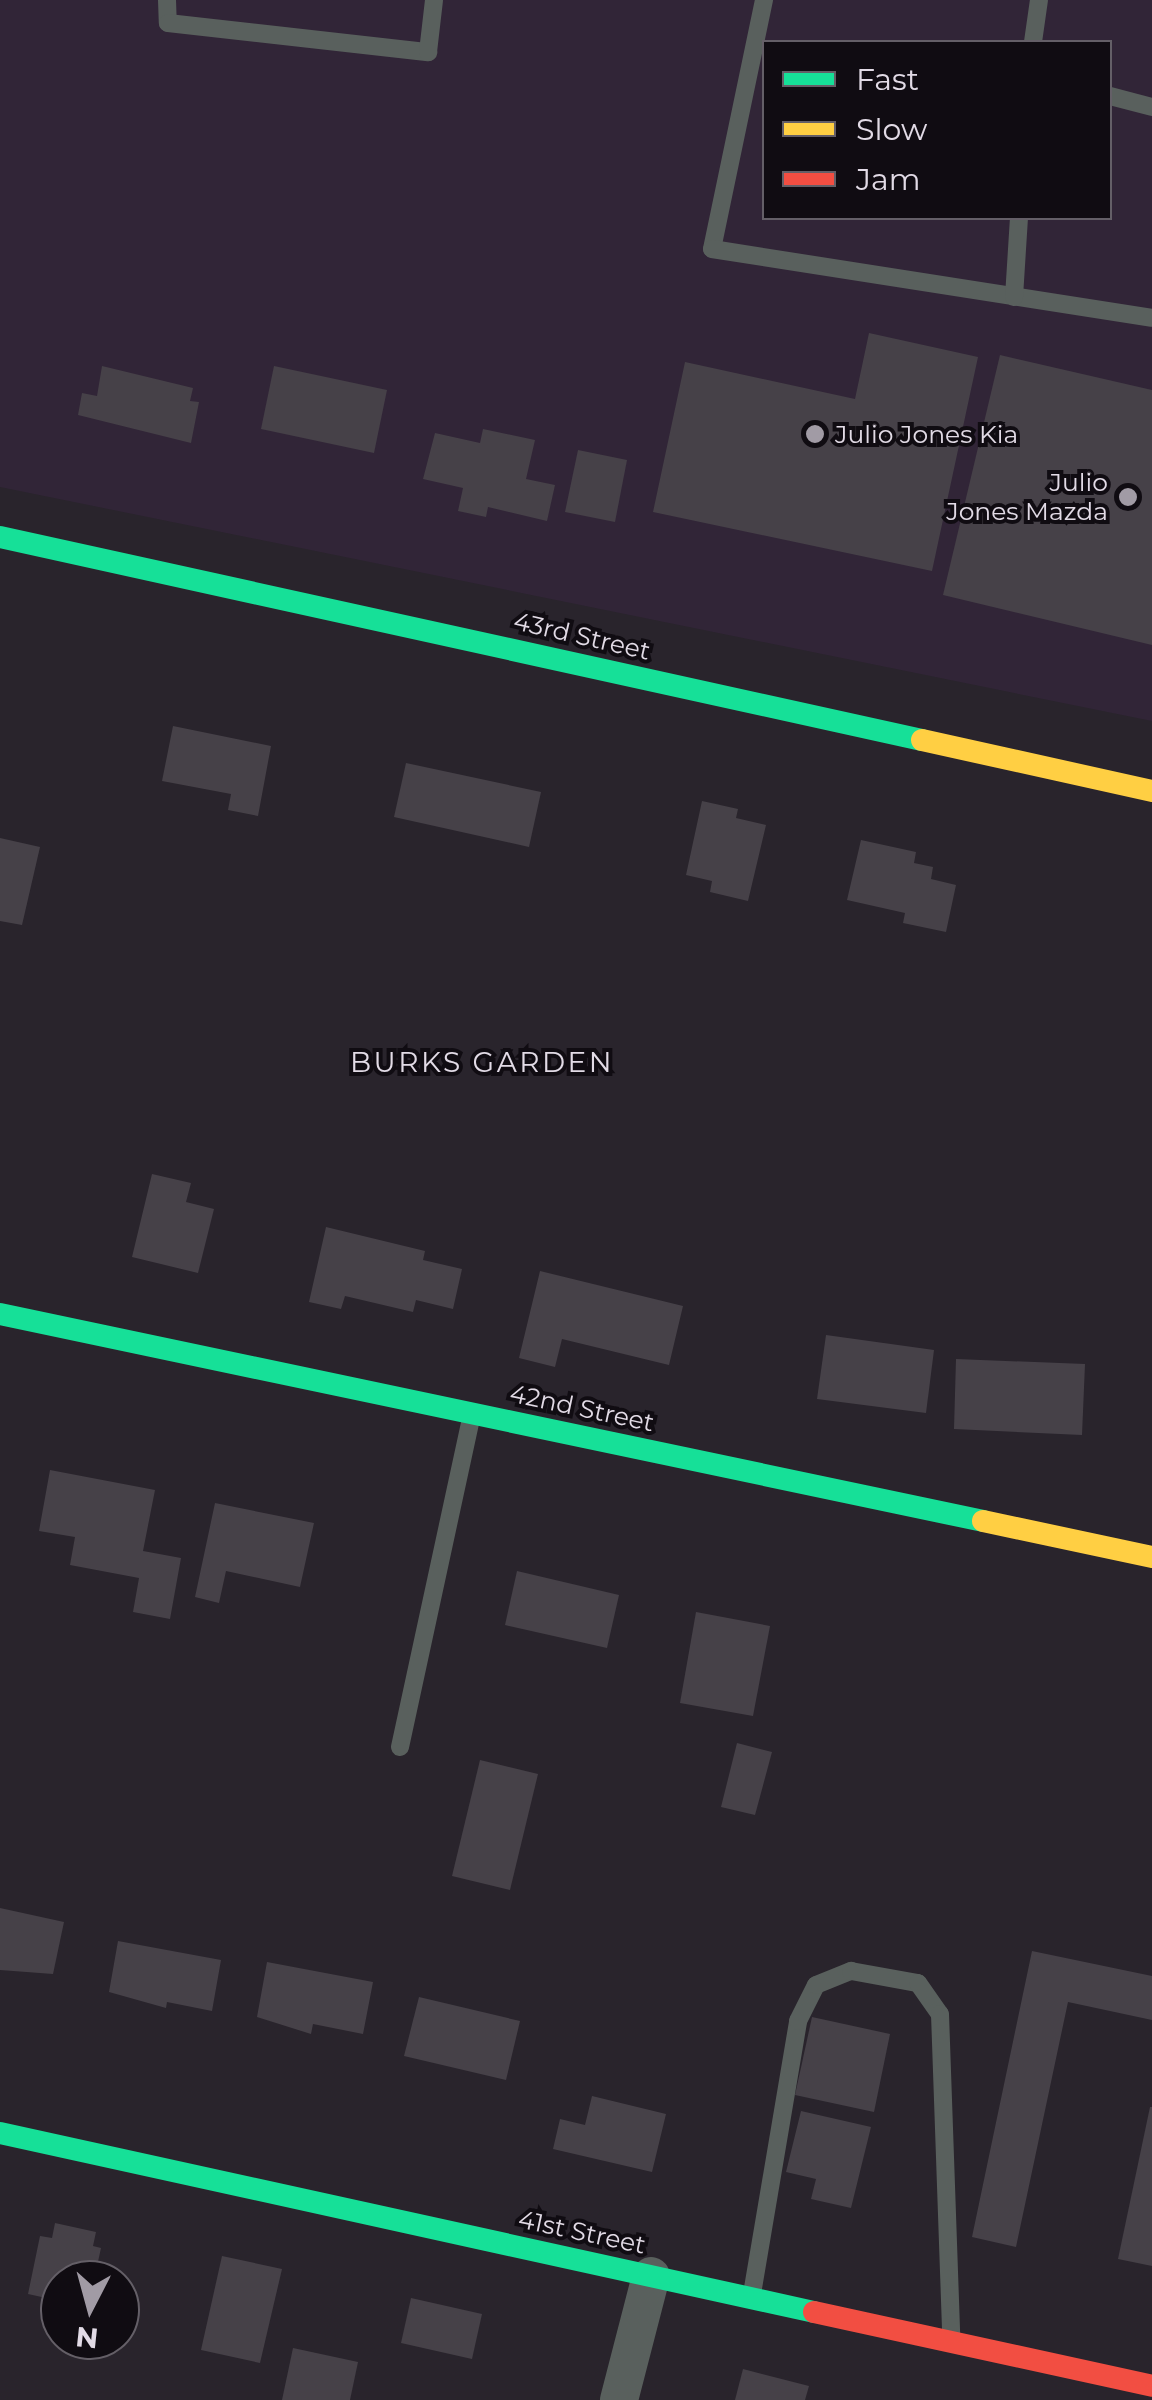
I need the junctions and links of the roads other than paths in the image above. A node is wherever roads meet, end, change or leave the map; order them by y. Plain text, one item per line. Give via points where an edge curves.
1 (167, 0) edge
2 (434, 0) edge
3 (764, 0) edge
4 (1040, 0) edge
5 (1033, 40) edge
6 (1112, 97) edge
7 (1152, 107) edge
8 (1019, 220) edge
9 (1014, 297) junction
10 (1152, 318) edge
11 (0, 537) edge
12 (1152, 792) edge
13 (0, 1314) edge
14 (472, 1413) junction
15 (1152, 1557) edge
16 (400, 1747) dead end
17 (0, 2132) edge
18 (651, 2276) junction
19 (752, 2298) junction
20 (950, 2342) junction
21 (1152, 2386) edge
22 (619, 2400) edge

1 - 2 lane via 168,23 428,52
3 - 9 lane via 712,249
4 - 5 lane
6 - 7 lane
8 - 9 lane
9 - 10 lane
11 - 12 street, 43rd Street
13 - 14 street, 42nd Street
14 - 15 street, 42nd Street
14 - 16 lane
17 - 18 street, 41st Street
18 - 19 street, 41st Street
18 - 22 street
19 - 20 street, 41st Street
19 - 20 lane via 798,2021 816,1985 850,1970 918,1983 940,2014
20 - 21 street, 41st Street

